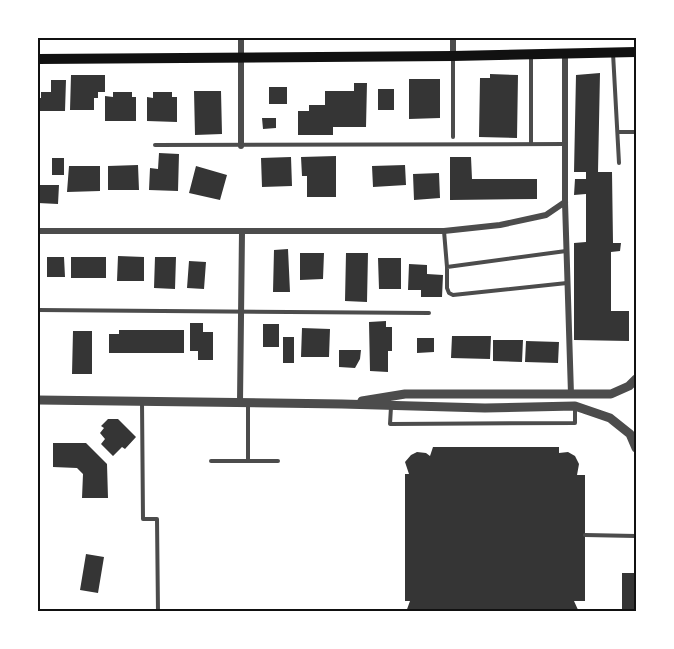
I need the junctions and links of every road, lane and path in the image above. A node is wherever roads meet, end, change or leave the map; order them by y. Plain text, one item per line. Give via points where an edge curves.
1 (241, 38) edge
2 (453, 38) edge
3 (613, 52) junction
4 (636, 52) edge
5 (565, 53) junction
6 (531, 54) junction
7 (453, 56) junction
8 (241, 57) junction
9 (38, 59) edge
10 (618, 132) junction
11 (636, 132) edge
12 (453, 137) dead end
13 (531, 144) junction
14 (565, 144) junction
15 (155, 145) dead end
16 (241, 146) junction
17 (619, 163) dead end
18 (565, 202) junction
19 (38, 231) edge
20 (444, 231) junction
21 (242, 232) junction
22 (566, 250) junction
23 (447, 267) junction
24 (567, 283) junction
25 (38, 310) edge
26 (241, 312) junction
27 (429, 313) dead end
28 (636, 379) edge
29 (571, 394) junction
30 (38, 400) edge
31 (142, 402) junction
32 (244, 402) junction
33 (342, 404) junction
34 (391, 406) junction
35 (575, 406) junction
36 (636, 448) edge
37 (211, 461) dead end
38 (248, 461) junction
39 (278, 461) dead end
40 (585, 536) dead end
41 (636, 536) edge
42 (158, 612) edge

1 - 8 street
2 - 7 street
3 - 4 main road
3 - 5 main road
3 - 10 lane
5 - 6 main road
5 - 14 street
6 - 7 main road
6 - 13 lane
7 - 8 main road
7 - 12 lane
8 - 9 main road
8 - 16 street
10 - 11 lane
10 - 17 lane
13 - 14 lane
13 - 16 lane
14 - 18 street
15 - 16 lane
18 - 20 street via 546,215
18 - 22 street
19 - 21 street
20 - 21 street
20 - 23 lane
21 - 26 street
22 - 23 lane
22 - 24 street
23 - 24 lane via 447,288 453,295
24 - 29 street
25 - 26 lane
26 - 27 lane
26 - 32 street
28 - 29 street via 611,394
29 - 33 street via 405,394
30 - 31 street
31 - 32 street
31 - 42 lane via 142,519 157,519
32 - 33 street
32 - 38 lane
33 - 34 street
34 - 35 street
34 - 35 lane via 390,424 575,423
35 - 36 street via 610,418 630,434
37 - 38 lane
38 - 39 lane
40 - 41 lane

